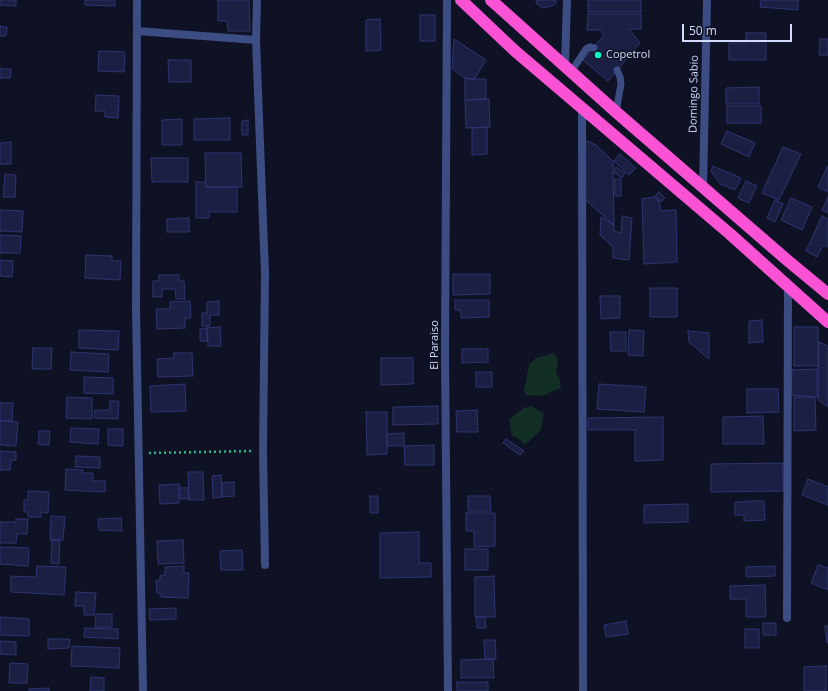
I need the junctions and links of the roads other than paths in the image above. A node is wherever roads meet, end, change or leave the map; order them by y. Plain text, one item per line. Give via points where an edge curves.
1 (137, 0) edge
2 (257, 0) edge
3 (447, 0) edge
4 (461, 0) edge
5 (491, 0) edge
6 (567, 0) edge
7 (707, 0) edge
8 (137, 31) junction
9 (256, 40) junction
10 (594, 48) dead end
11 (568, 69) junction
12 (617, 70) dead end
13 (582, 109) junction
14 (616, 112) junction
15 (704, 188) junction
16 (788, 286) junction
17 (828, 294) edge
18 (828, 322) edge
19 (265, 565) dead end
20 (787, 618) dead end
21 (143, 691) edge
22 (448, 691) edge
23 (582, 691) edge

1 - 8 street
2 - 9 street
3 - 22 street, El Paraiso via 445,361
4 - 13 highway
5 - 11 highway
6 - 11 street
7 - 15 street, Domingo Sabio
8 - 9 street
8 - 21 street via 136,309
9 - 19 street via 265,273
10 - 11 lane via 586,49
11 - 14 highway
12 - 14 lane via 621,84
13 - 16 highway via 725,229
13 - 23 street
14 - 15 highway
15 - 17 highway
16 - 18 highway
16 - 20 street

